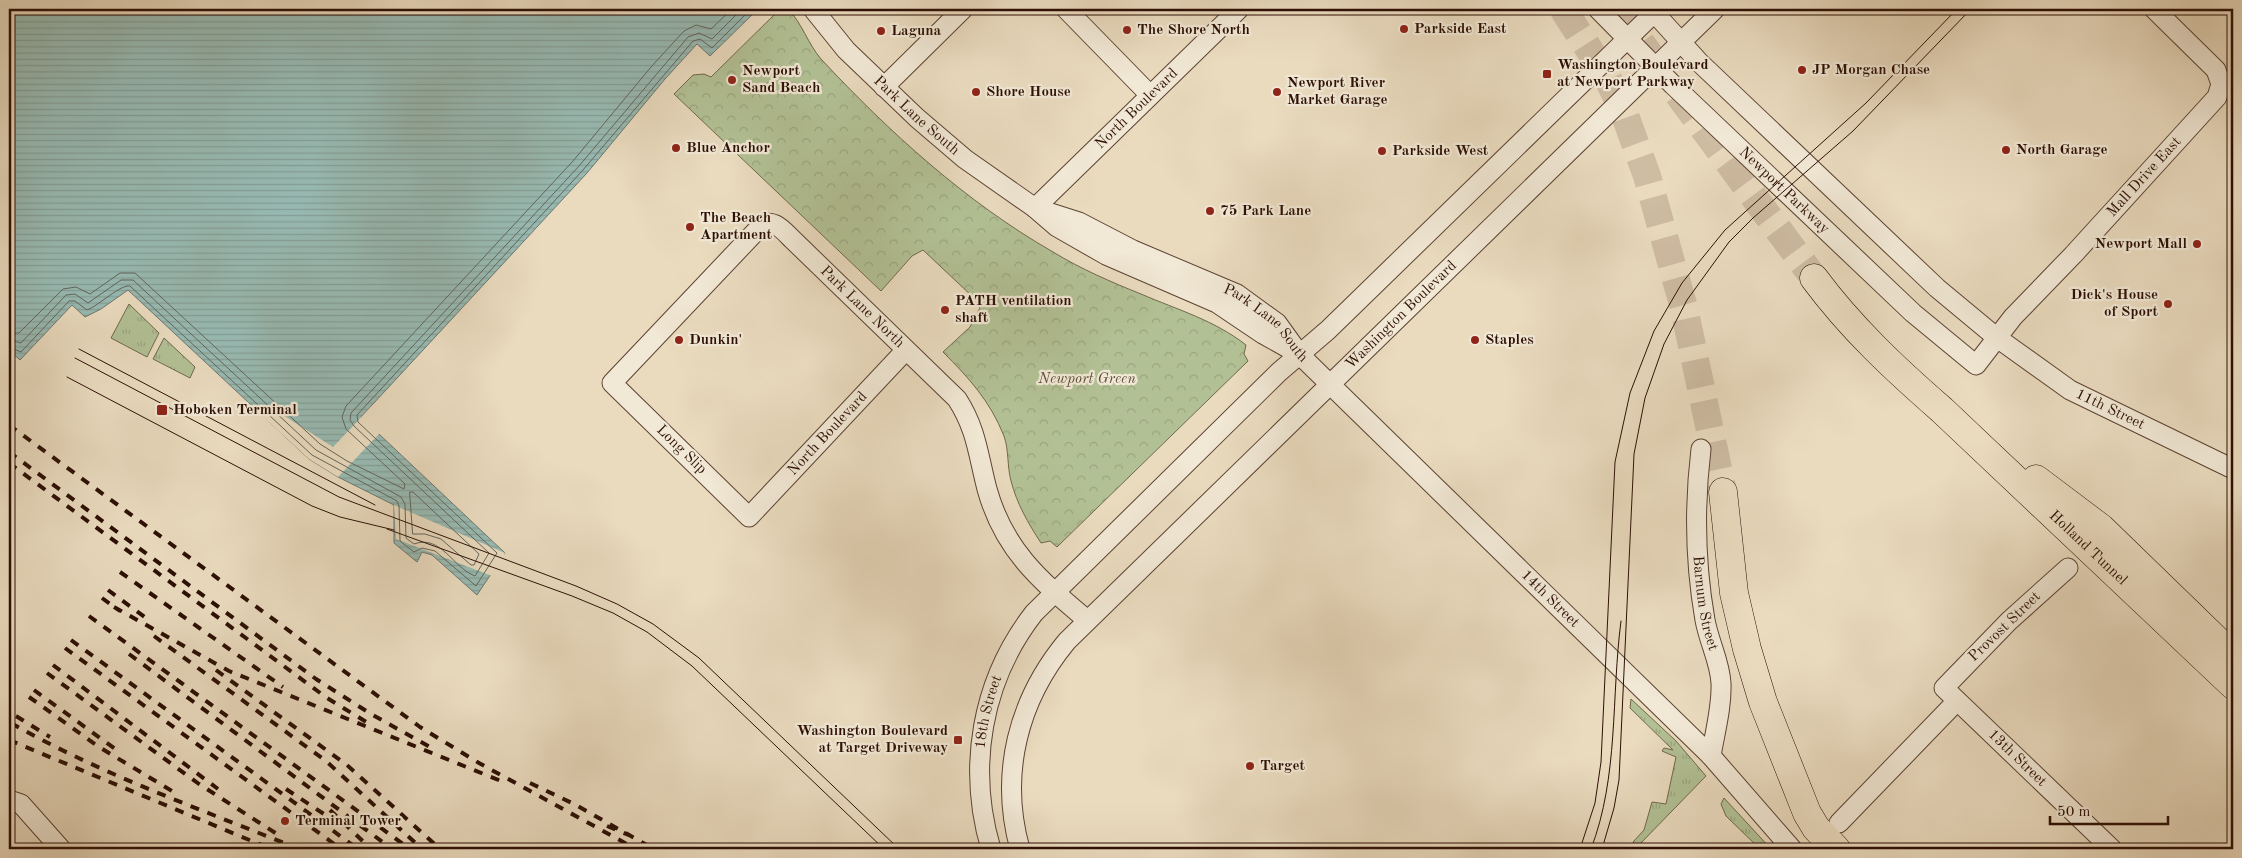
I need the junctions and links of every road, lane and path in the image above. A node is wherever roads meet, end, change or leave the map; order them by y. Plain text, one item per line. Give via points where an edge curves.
1 (813, 9) edge
2 (963, 9) edge
3 (1066, 9) edge
4 (1240, 9) edge
5 (1598, 9) edge
6 (1715, 9) edge
7 (2154, 9) edge
8 (1654, 10) edge
9 (1628, 39) junction
10 (1681, 42) junction
11 (1656, 67) junction
12 (884, 86) junction
13 (1150, 95) junction
14 (1035, 208) junction
15 (1814, 278) tunnel mouth
16 (1996, 337) junction
17 (906, 350) junction
18 (1300, 355) junction
19 (1976, 365) joint
20 (612, 384) joint
21 (1331, 385) junction
22 (1942, 410) junction
23 (1702, 449) dead end
24 (2214, 459) junction
25 (2233, 463) edge
26 (2233, 469) edge
27 (1723, 492) tunnel mouth
28 (749, 517) joint
29 (2068, 568) dead end
30 (1054, 592) junction
31 (1087, 620) junction
32 (2233, 656) edge
33 (2233, 685) edge
34 (1951, 694) junction
35 (1711, 756) junction
36 (9, 800) edge
37 (1833, 837) edge
38 (61, 849) edge
39 (991, 849) edge
40 (1020, 849) edge
41 (1792, 849) edge
42 (2112, 849) edge

1 - 12 street, Park Lane South via 837,40
2 - 12 street
3 - 13 street
4 - 13 street, North Boulevard
5 - 9 street, Newport Parkway
6 - 10 street, Washington Boulevard
7 - 16 street, Mall Drive East via 2216,70 2220,90 2212,103
8 - 9 street
8 - 10 street
9 - 11 street, Newport Parkway
9 - 18 street
10 - 11 street, Washington Boulevard
10 - 16 street via 1937,288
11 - 19 street, Newport Parkway via 1906,307
11 - 21 street, Washington Boulevard
12 - 14 street, Park Lane South via 953,150
13 - 14 street, North Boulevard
14 - 18 street, Park Lane South via 1076,239 1218,303
15 - 22 highway, Holland Tunnel via 1869,343
16 - 19 street, Mall Drive East
16 - 24 street, 11th Street via 2070,390
17 - 20 street, Park Lane North via 782,230 767,223
17 - 28 street, North Boulevard
17 - 30 street, Park Lane North via 963,409 974,431 987,488 1002,527 1028,567
18 - 21 street, 14th Street
18 - 30 street
20 - 28 street, Long Slip
21 - 31 street, Washington Boulevard
21 - 35 street, 14th Street
22 - 32 highway, Holland Tunnel via 2101,528
22 - 33 highway, Holland Tunnel
23 - 35 street, Barnum Street via 1696,507 1697,557 1705,622 1718,663 1721,685
24 - 25 street
24 - 26 street, 11th Street
27 - 37 highway via 1734,594 1752,667 1807,813
29 - 34 street, Provost Street via 2015,616
30 - 31 street, Park Lane North
30 - 39 street, 18th Street via 1026,623 1005,658 982,730 980,795
31 - 40 street via 1050,662 1033,691 1018,729 1011,795
34 - 37 street, Provost Street
34 - 42 street, 13th Street
35 - 41 street, 14th Street
36 - 38 street via 17,801 26,808

